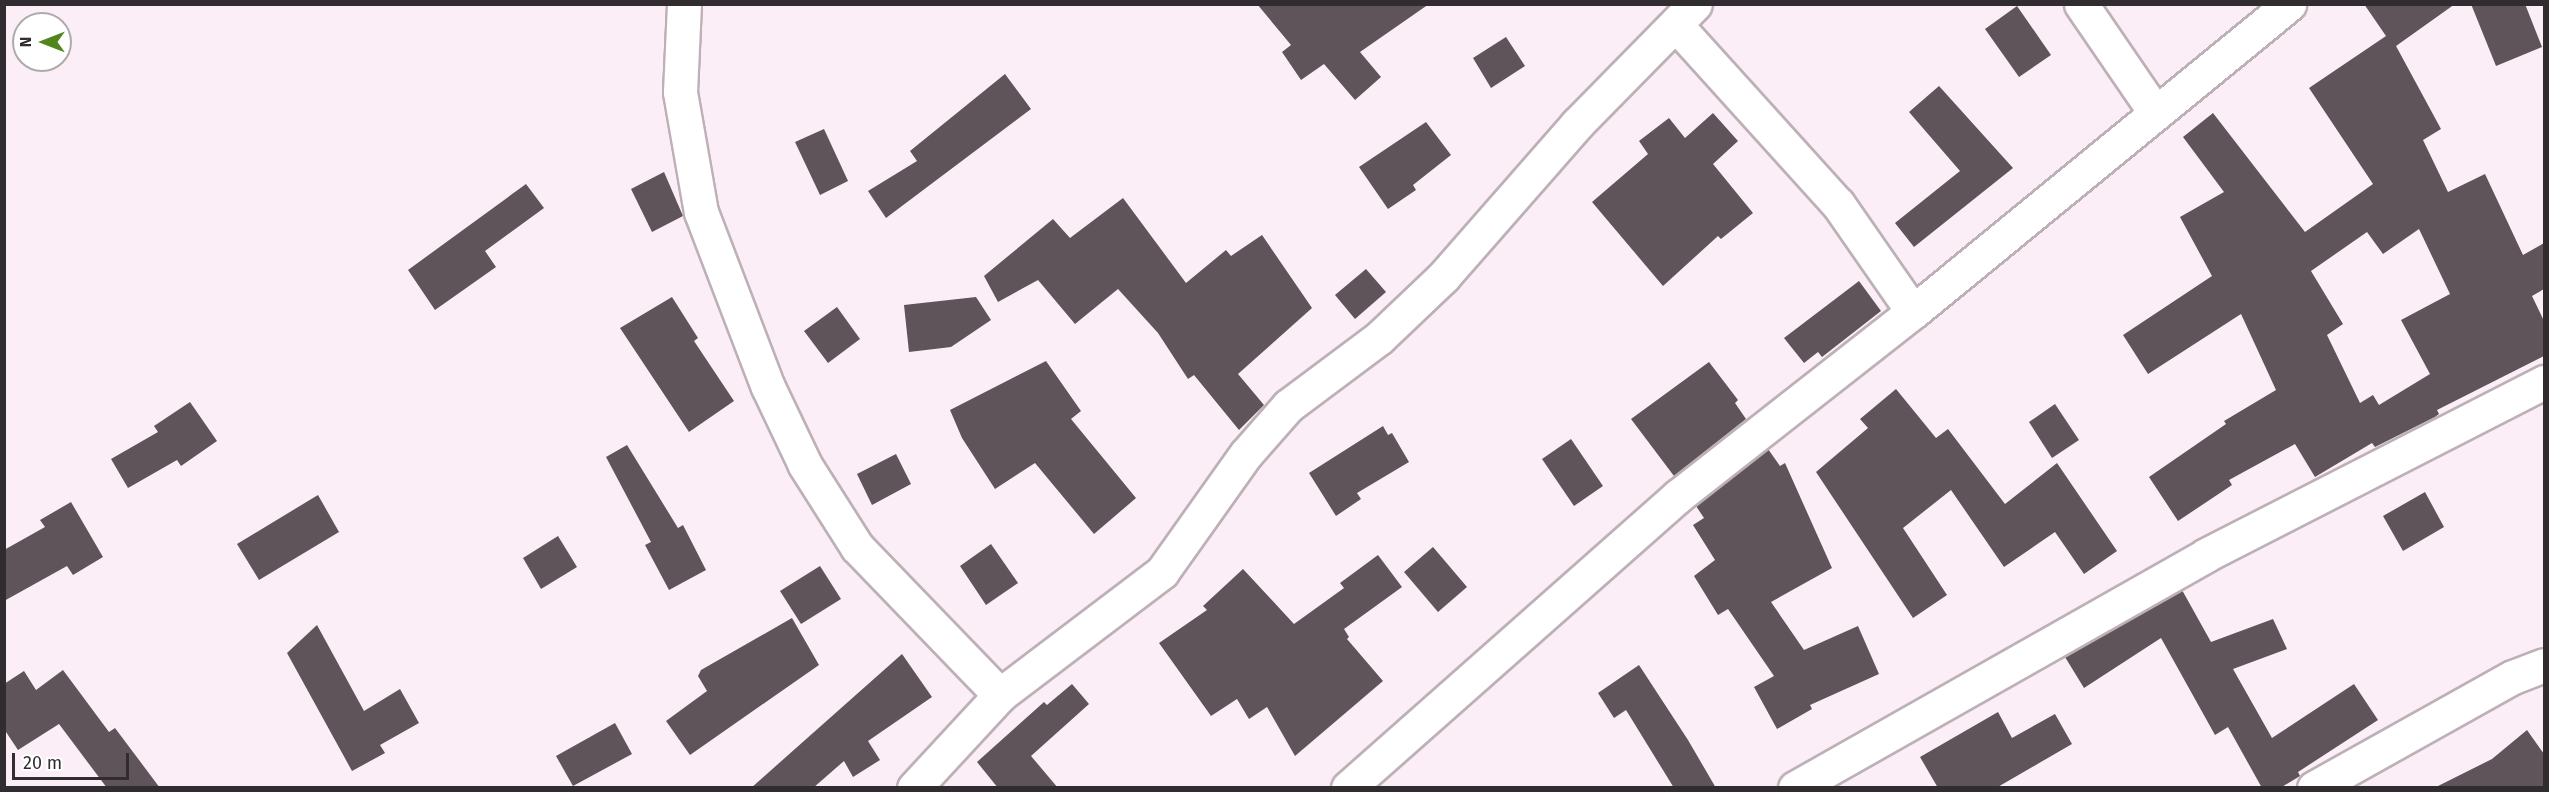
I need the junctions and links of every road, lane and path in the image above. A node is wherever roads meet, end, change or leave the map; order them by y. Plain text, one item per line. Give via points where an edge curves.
1 (684, 4) edge
2 (2081, 4) edge
3 (2289, 4) edge
4 (1685, 15) edge
5 (2155, 112) junction
6 (1913, 312) junction
7 (2544, 382) edge
8 (2544, 665) edge
9 (1000, 695) junction
10 (914, 788) edge
11 (1348, 788) edge
12 (1795, 788) edge
13 (2314, 788) edge

1 - 9 street via 680,92 701,212 768,387 805,465 857,547
2 - 5 street
3 - 5 street
4 - 6 street via 1838,204
4 - 9 street via 1577,124 1444,276 1379,338 1288,406 1246,454 1162,572
5 - 6 street
6 - 11 street via 1678,496
7 - 12 street via 2206,555
8 - 13 street via 2513,677
9 - 10 street

